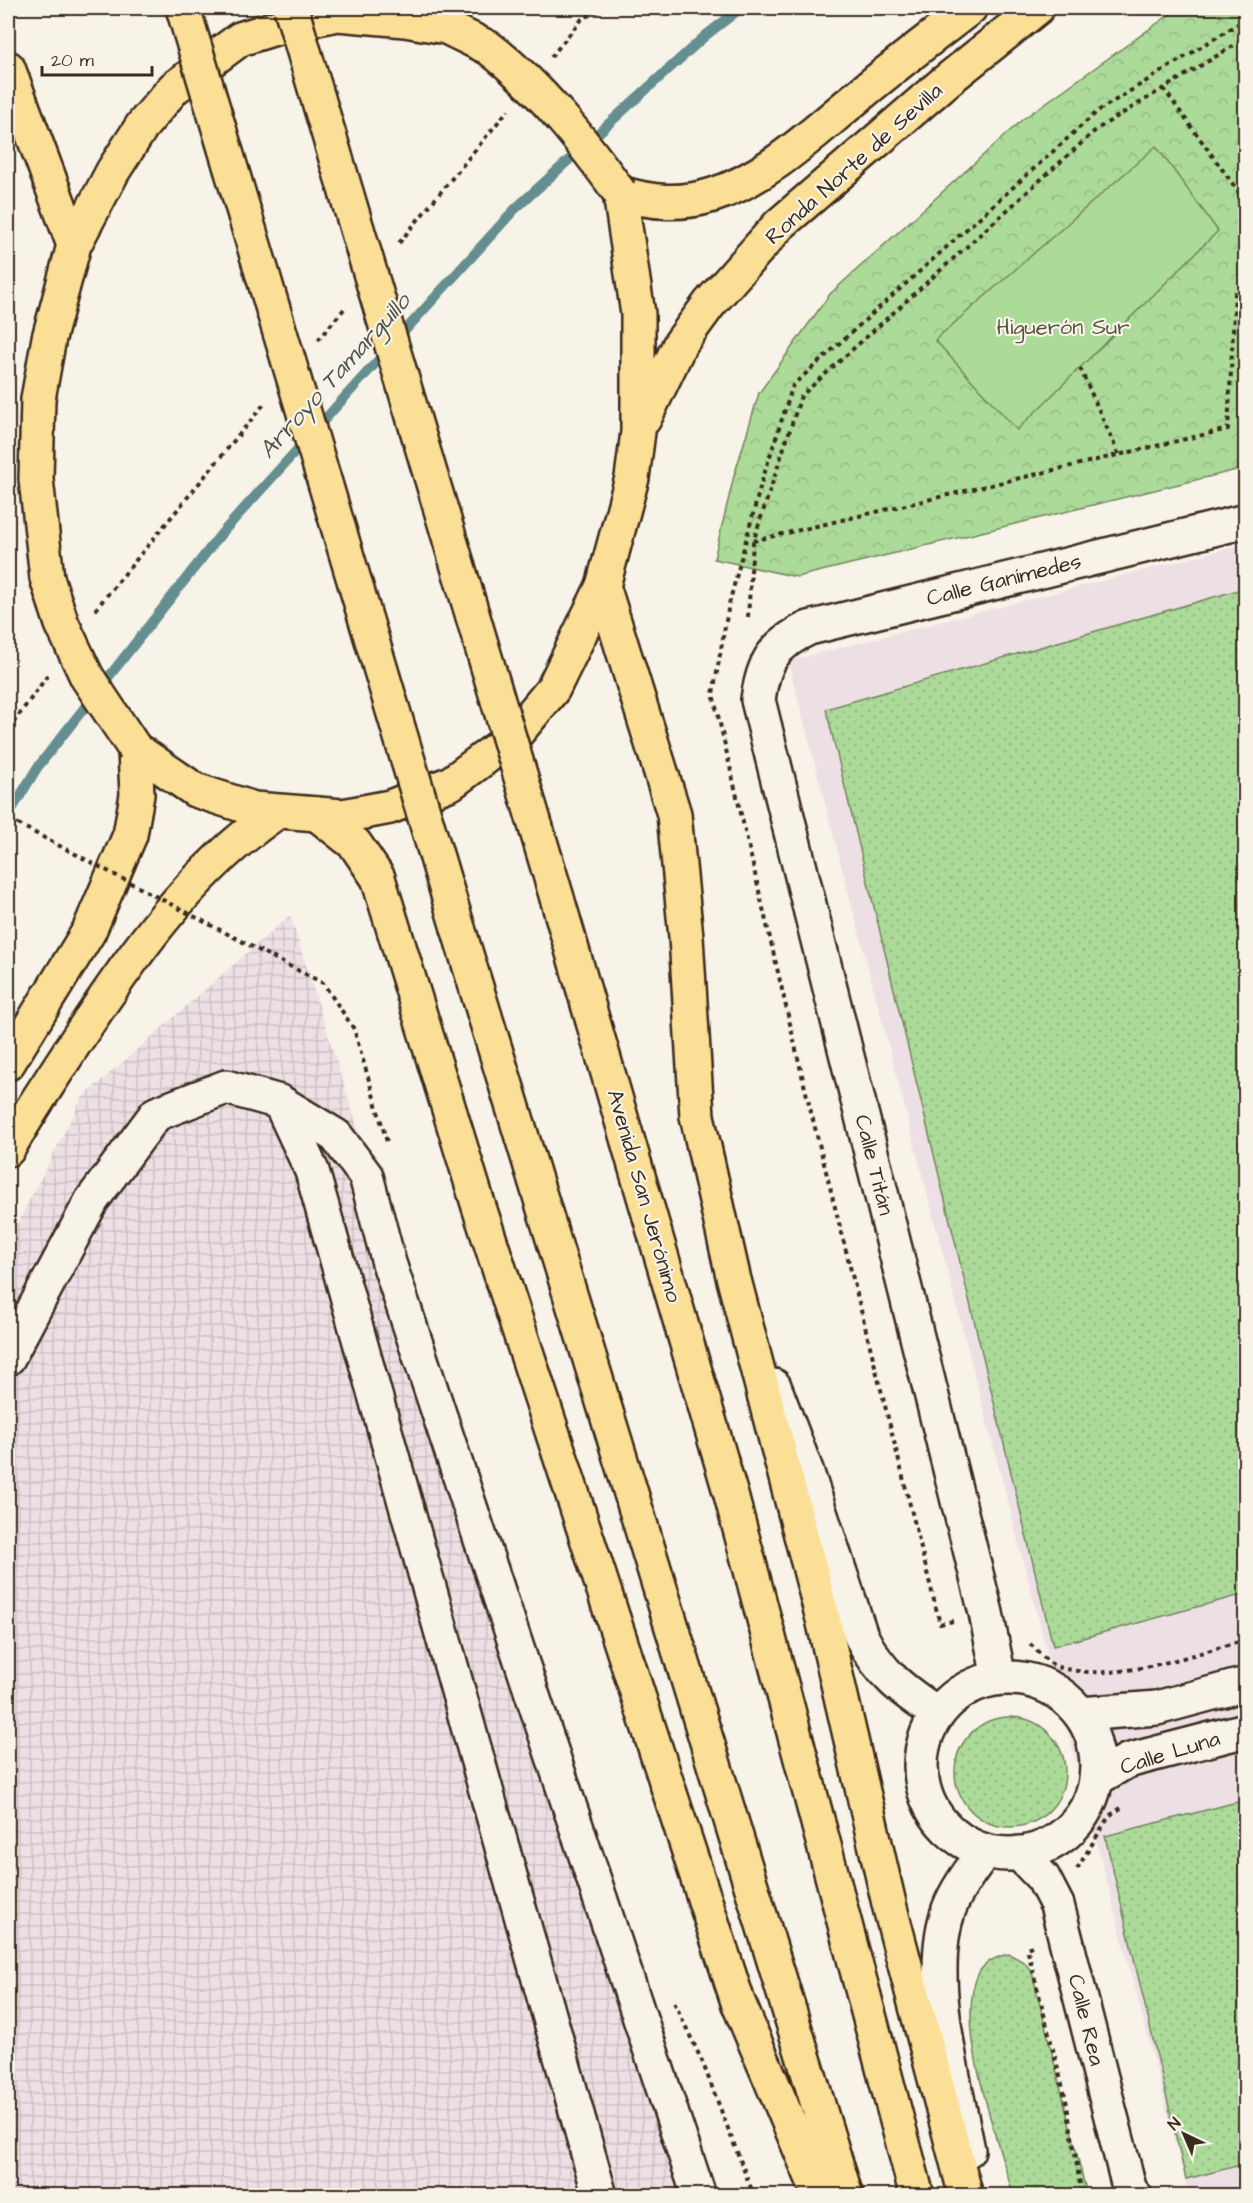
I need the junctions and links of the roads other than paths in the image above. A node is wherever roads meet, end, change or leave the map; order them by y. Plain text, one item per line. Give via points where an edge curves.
1 (183, 8) edge
2 (291, 8) edge
3 (458, 8) edge
4 (970, 8) edge
5 (1037, 8) edge
6 (489, 48) junction
7 (8, 68) edge
8 (620, 193) junction
9 (74, 245) junction
10 (638, 432) junction
11 (1245, 520) edge
12 (603, 586) junction
13 (772, 655) joint
14 (135, 749) junction
15 (278, 811) junction
16 (317, 814) junction
17 (8, 1063) edge
18 (280, 1102) junction
19 (8, 1149) edge
20 (733, 1276) junction
21 (8, 1358) edge
22 (999, 1678) junction
23 (1245, 1684) edge
24 (938, 1714) junction
25 (1080, 1714) junction
26 (1245, 1730) edge
27 (1096, 1779) junction
28 (985, 1851) junction
29 (1019, 1853) junction
30 (600, 2196) edge
31 (699, 2196) edge
32 (820, 2196) edge
33 (846, 2196) edge
34 (917, 2196) edge
35 (966, 2196) edge
36 (977, 2196) edge
37 (1135, 2196) edge

1 - 33 main road, bridge via 458,928
2 - 34 main road, Avenida San Jerónimo, bridge via 731,1495
3 - 6 main road
4 - 8 main road, Ronda Norte de Sevilla via 797,146 746,181 713,195 670,204
5 - 10 main road, Ronda Norte de Sevilla via 779,225 710,303 680,344
6 - 8 main road, Ronda Norte de Sevilla, bridge via 520,72 582,140
6 - 9 main road, Ronda Norte de Sevilla via 446,27 338,14 240,39 174,88 142,126
7 - 9 main road
8 - 10 main road, Ronda Norte de Sevilla via 638,314
9 - 14 main road, Ronda Norte de Sevilla, bridge via 49,338 38,399 36,479 47,578 62,624 87,677
10 - 12 main road, Ronda Norte de Sevilla via 632,478
11 - 13 street, Calle Ganímedes via 809,628 788,638
12 - 16 main road, Ronda Norte de Sevilla via 553,689 514,736 451,783 390,807 343,816
12 - 20 main road via 674,814 697,1116
13 - 22 street, Calle Titán via 761,677 758,700
14 - 15 main road, Ronda Norte de Sevilla via 195,790 254,809
14 - 17 main road via 137,795 130,835 89,931
15 - 16 main road, Ronda Norte de Sevilla
15 - 19 main road via 244,833 190,885 117,979
16 - 32 main road via 355,844 378,878 483,1219 738,2002
18 - 21 street via 226,1087 156,1114 92,1200
18 - 30 street via 312,1171
18 - 31 street via 336,1136 366,1176 389,1263
20 - 24 street via 806,1470 861,1636 885,1674
20 - 35 main road via 823,1619 890,1908
22 - 24 street via 965,1689
22 - 25 street via 1045,1685
23 - 25 street, Calle Luna via 1157,1708
24 - 28 street via 929,1728 921,1761 926,1794 933,1810 955,1835
25 - 27 street via 1095,1745
26 - 27 street, Calle Luna via 1127,1761
27 - 29 street via 1076,1823 1050,1843
28 - 29 street
28 - 36 street via 949,1909 941,1940 942,2006
29 - 37 street, Calle Rea via 1043,1878 1057,1905 1114,2138

